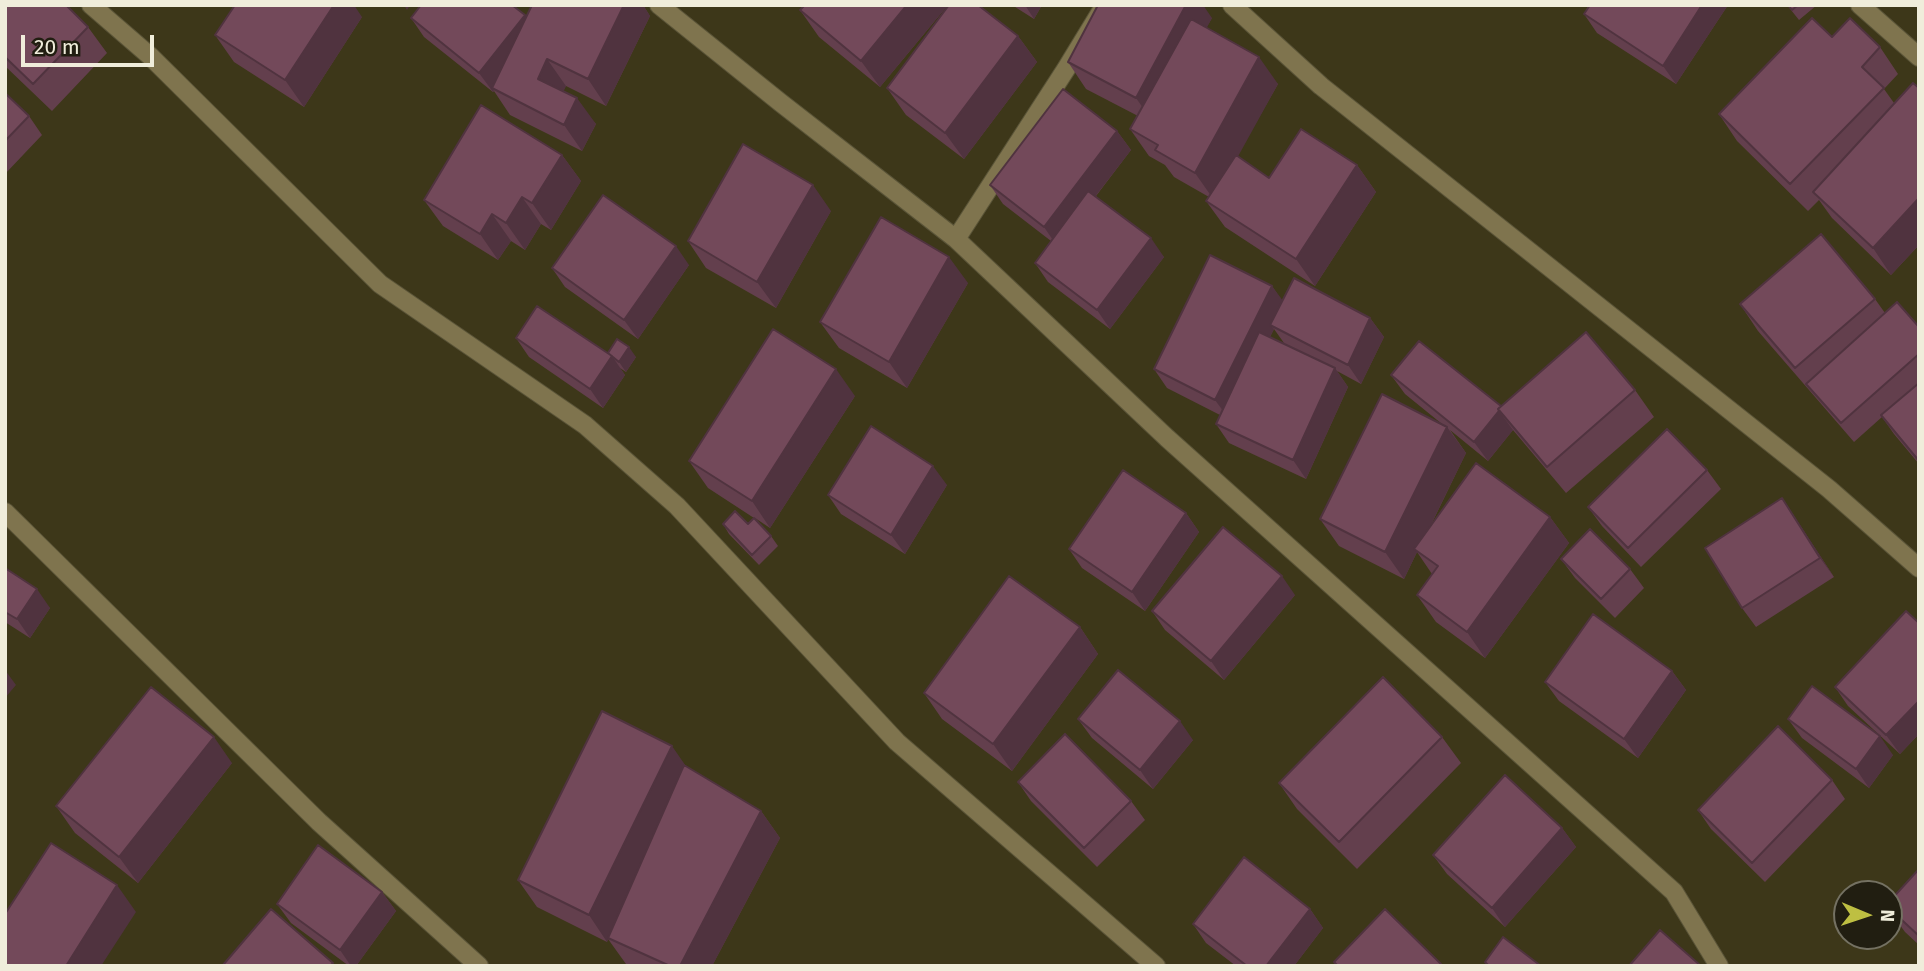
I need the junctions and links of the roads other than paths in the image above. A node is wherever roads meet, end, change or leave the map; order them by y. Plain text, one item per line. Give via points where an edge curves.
1 (92, 5) edge
2 (659, 5) edge
3 (1105, 5) edge
4 (1232, 5) edge
5 (1860, 5) edge
6 (1919, 57) edge
7 (956, 239) junction
8 (5, 512) edge
9 (1919, 568) edge
10 (479, 966) edge
11 (1156, 966) edge
12 (1718, 966) edge

1 - 11 street via 150,56 380,284 585,425 677,506 897,742
2 - 7 street
3 - 7 street
4 - 9 street via 1321,86 1829,489
5 - 6 street
7 - 12 street via 1167,438 1674,892
8 - 10 street via 319,822

